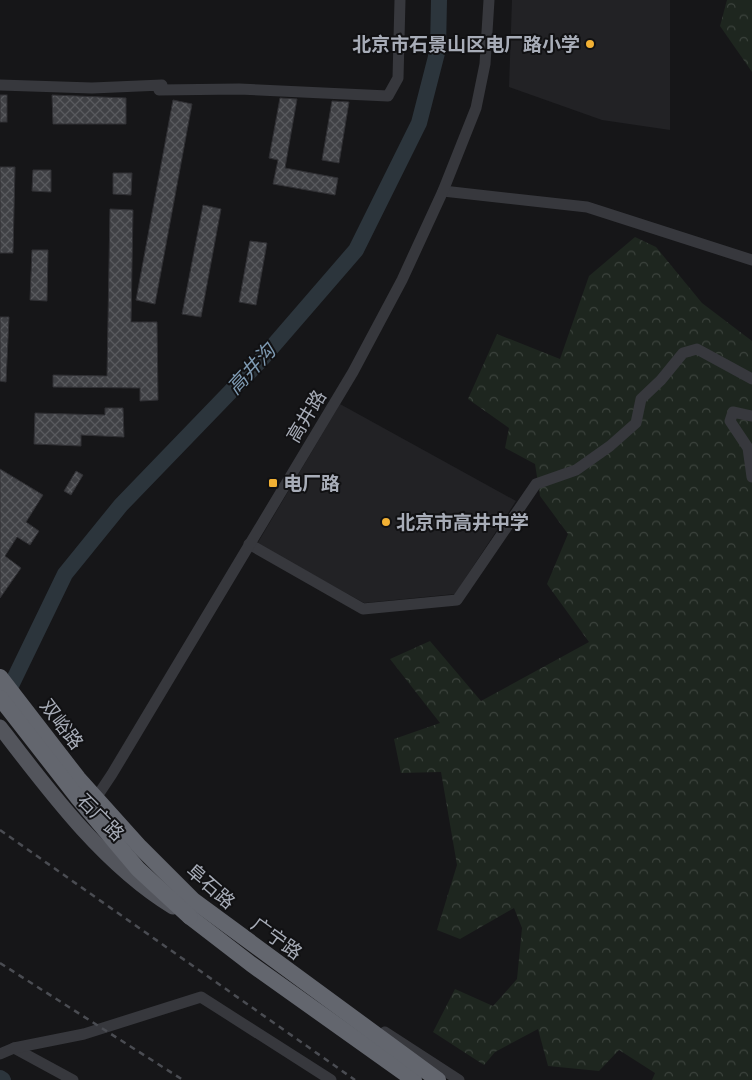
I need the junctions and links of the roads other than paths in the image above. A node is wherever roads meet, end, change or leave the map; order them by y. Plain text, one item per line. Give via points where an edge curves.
1 (400, 0) edge
2 (489, 0) edge
3 (0, 85) edge
4 (443, 191) junction
5 (752, 260) edge
6 (752, 380) edge
7 (752, 416) edge
8 (752, 477) edge
9 (249, 544) junction
10 (0, 672) edge
11 (0, 677) edge
12 (0, 698) edge
13 (0, 720) edge
14 (0, 727) edge
15 (98, 796) junction
16 (80, 819) junction
17 (190, 917) junction
18 (14, 1048) junction
19 (0, 1054) edge
20 (409, 1079) edge
21 (73, 1080) edge
22 (331, 1080) edge
23 (438, 1080) edge
24 (459, 1080) edge

1 - 3 street via 398,78 388,96 239,89 159,90 162,85 92,88
2 - 4 street, 高井路 via 485,64 476,108
4 - 5 street via 587,207
4 - 9 street, 高井路 via 374,334
6 - 9 street via 697,349 683,352 641,399 636,423 576,470 536,484 457,600 363,609
7 - 8 street via 733,412 730,421 748,448
9 - 15 street, 高井路
10 - 15 street, 双峪路, bridge
11 - 23 highway, 阜石路, bridge via 78,778 140,848 193,900
12 - 17 highway, 阜石路, bridge via 138,869
13 - 16 street
14 - 17 main road, 石广路, bridge via 57,801 113,858 150,893
15 - 16 street, 高井路
15 - 24 street, 广宁路 via 139,847 201,904 292,970
16 - 20 street via 192,926
17 - 20 highway, 阜石路
18 - 19 street
18 - 21 street
18 - 22 street via 84,1034 202,997

